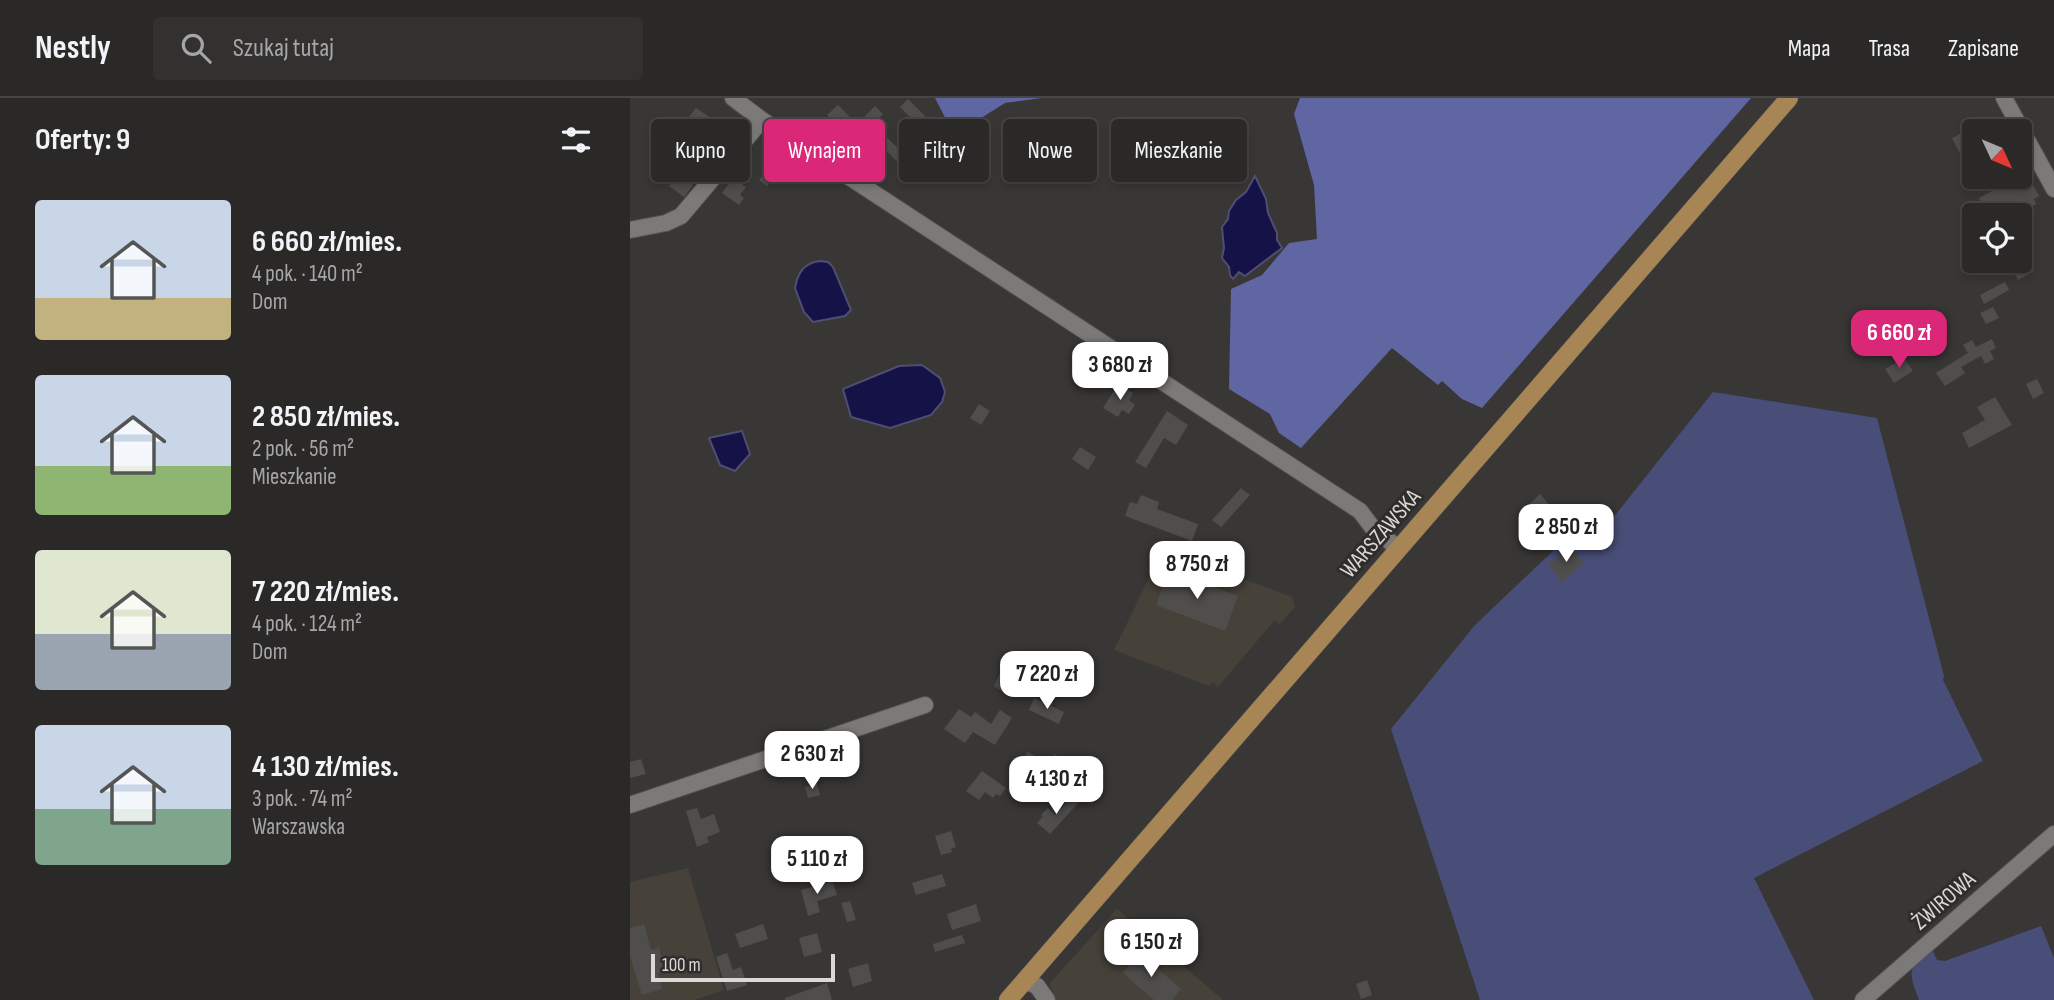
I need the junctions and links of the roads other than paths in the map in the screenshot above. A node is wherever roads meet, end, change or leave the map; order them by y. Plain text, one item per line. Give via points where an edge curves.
1 (733, 98) edge
2 (1789, 98) edge
3 (2004, 98) edge
4 (762, 120) junction
5 (2054, 189) edge
6 (630, 230) edge
7 (1399, 549) junction
8 (925, 705) dead end
9 (630, 805) edge
10 (2054, 834) edge
11 (1025, 981) junction
12 (1008, 1000) edge
13 (1046, 1000) edge
14 (1863, 1000) edge

1 - 4 street
2 - 7 main road, WARSZAWSKA
3 - 5 street
4 - 6 street via 681,216
4 - 7 street via 1360,511
7 - 11 main road, WARSZAWSKA
8 - 9 street
10 - 14 street, ŻWIROWA
11 - 12 main road, WARSZAWSKA
11 - 13 street via 1037,986

